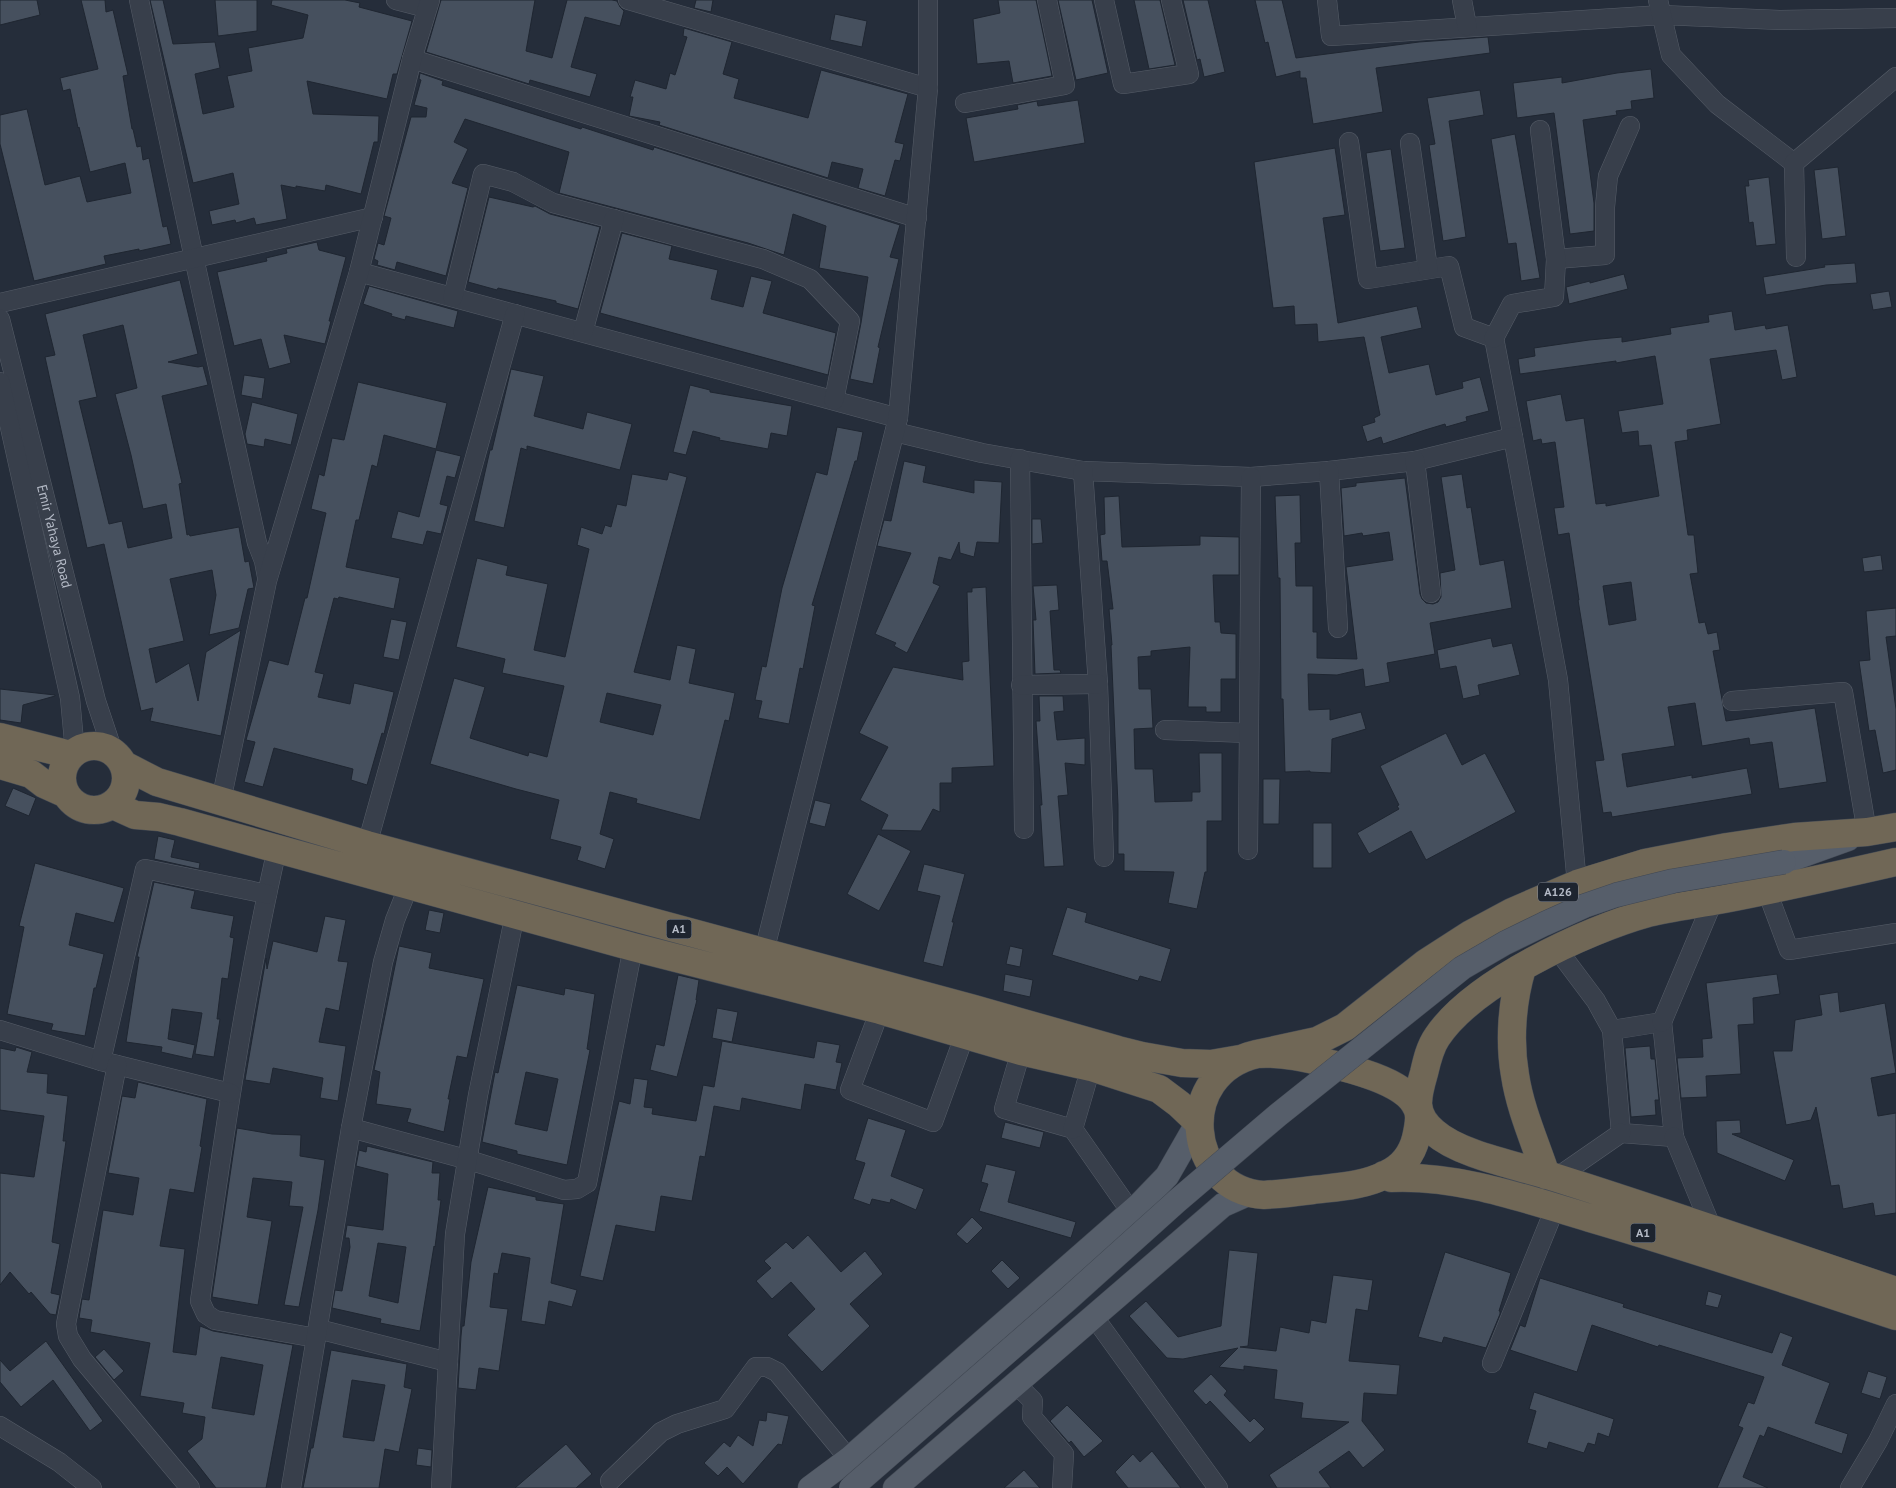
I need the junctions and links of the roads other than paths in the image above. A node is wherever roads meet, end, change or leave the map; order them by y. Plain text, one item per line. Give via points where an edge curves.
1 (139, 0) edge
2 (396, 0) edge
3 (628, 0) edge
4 (928, 0) edge
5 (1047, 0) edge
6 (1104, 0) edge
7 (1171, 0) edge
8 (1327, 0) edge
9 (1462, 0) edge
10 (429, 4) edge
11 (1660, 7) edge
12 (1896, 18) edge
13 (1467, 26) junction
14 (412, 59) junction
15 (1896, 78) edge
16 (928, 88) junction
17 (965, 103) dead end
18 (1630, 126) dead end
19 (1540, 130) dead end
20 (1349, 142) dead end
21 (1410, 142) dead end
22 (1794, 163) junction
23 (373, 217) junction
24 (917, 218) junction
25 (614, 219) junction
26 (1796, 257) dead end
27 (194, 258) junction
28 (1556, 259) junction
29 (1428, 269) junction
30 (359, 272) junction
31 (453, 297) junction
32 (0, 302) edge
33 (515, 314) junction
34 (0, 319) edge
35 (583, 332) junction
36 (1494, 338) junction
37 (0, 382) edge
38 (834, 400) junction
39 (896, 425) junction
40 (1513, 437) junction
41 (1020, 459) junction
42 (1415, 460) junction
43 (1083, 471) junction
44 (1328, 471) junction
45 (1251, 477) junction
46 (267, 581) junction
47 (1431, 593) dead end
48 (1338, 628) dead end
49 (1098, 684) junction
50 (1021, 685) junction
51 (1732, 701) dead end
52 (1165, 730) dead end
53 (1248, 732) junction
54 (0, 737) edge
55 (73, 753) junction
56 (118, 759) junction
57 (0, 765) edge
58 (64, 793) junction
59 (221, 801) junction
60 (113, 805) junction
61 (1896, 827) edge
62 (1024, 829) dead end
63 (1867, 832) junction
64 (367, 845) junction
65 (277, 849) junction
66 (1248, 850) dead end
67 (1104, 858) dead end
68 (1784, 862) junction
69 (1884, 865) edge
70 (1577, 884) junction
71 (409, 885) junction
72 (1767, 890) junction
73 (267, 894) junction
74 (1714, 901) junction
75 (515, 914) junction
76 (1896, 934) edge
77 (633, 947) junction
78 (1557, 949) junction
79 (764, 952) junction
80 (1522, 968) junction
81 (880, 1010) junction
82 (1662, 1022) junction
83 (0, 1030) edge
84 (1612, 1030) junction
85 (965, 1034) junction
86 (1021, 1051) junction
87 (1248, 1057) junction
88 (109, 1063) junction
89 (1091, 1068) junction
90 (230, 1093) junction
91 (1417, 1108) junction
92 (1198, 1122) junction
93 (351, 1128) junction
94 (1073, 1129) junction
95 (1621, 1134) junction
96 (1674, 1137) junction
97 (469, 1160) junction
98 (1384, 1176) junction
99 (1551, 1176) junction
100 (1250, 1193) junction
101 (1555, 1208) junction
102 (1131, 1212) junction
103 (1712, 1229) junction
104 (1896, 1291) edge
105 (1896, 1316) edge
106 (1094, 1317) junction
107 (317, 1334) junction
108 (448, 1362) junction
109 (1492, 1362) dead end
110 (1016, 1384) junction
111 (1896, 1404) edge
112 (0, 1426) edge
113 (849, 1458) junction
114 (610, 1480) dead end
115 (92, 1488) edge
116 (190, 1488) edge
117 (291, 1488) edge
118 (441, 1488) edge
119 (810, 1488) edge
120 (851, 1488) edge
121 (895, 1488) edge
122 (1062, 1488) edge
123 (1218, 1488) edge
124 (1850, 1488) edge

1 - 27 street
2 - 10 street
3 - 16 street
4 - 16 street
5 - 17 street via 1065,85
6 - 7 street via 1123,84 1189,74
8 - 13 street via 1331,36
9 - 13 street
10 - 14 street
11 - 12 street via 1780,20
11 - 13 street
11 - 22 street via 1671,55 1717,104
14 - 23 street
14 - 24 street
15 - 22 street
16 - 24 street
18 - 28 street via 1608,176 1605,255
19 - 28 street
20 - 29 street via 1368,279
21 - 29 street
22 - 26 street
23 - 27 street
23 - 30 street
24 - 39 street
25 - 31 street via 553,203 513,182 483,174
25 - 35 street
25 - 38 street via 763,258 810,279 850,321
27 - 32 street
27 - 46 street
28 - 36 street via 1554,298 1512,304
29 - 36 street via 1449,266 1464,328
30 - 31 street
30 - 46 street
31 - 33 street
33 - 35 street
33 - 64 street
34 - 56 street, Emir Yahaya Road via 96,701
35 - 38 street
36 - 40 street
37 - 55 street, Emir Yahaya Road via 70,698
38 - 39 street
39 - 41 street via 982,453
39 - 79 street
40 - 42 street
40 - 70 street via 1558,680
41 - 43 street
41 - 50 street
42 - 44 street
42 - 47 street
43 - 45 street
43 - 49 street
44 - 45 street
44 - 48 street
45 - 53 street
46 - 59 street
49 - 50 street
49 - 67 street
50 - 62 street
51 - 63 street via 1843,692
52 - 53 street
53 - 66 street
54 - 55 highway
55 - 56 highway via 84,747 104,747
55 - 58 highway via 62,773
56 - 59 highway, A1 via 157,782
56 - 60 highway via 126,776 125,787
57 - 58 highway via 31,774
58 - 60 highway via 81,808 92,811
59 - 64 highway, A1
60 - 65 highway, A1 via 135,815 159,817
61 - 63 highway, A126
63 - 68 main road
63 - 70 highway, A126 via 1794,837 1727,847 1645,862
64 - 79 highway, A1
65 - 71 highway, A1
65 - 73 street
68 - 69 main road
68 - 120 main road, bridge via 1673,882 1608,898 1544,924 1462,968 1177,1200
69 - 72 highway
70 - 87 highway, A126 via 1470,934 1426,963 1353,1022 1318,1041
71 - 75 highway, A1
71 - 93 street via 383,962
72 - 74 highway
72 - 76 street via 1789,950
73 - 88 street via 145,869
73 - 90 street
74 - 78 highway via 1649,913
74 - 82 street
75 - 77 highway, A1
75 - 97 street via 478,1095
77 - 81 highway, A1
77 - 97 street via 587,1182 577,1189 564,1190
78 - 80 highway
78 - 84 street via 1596,1001
79 - 87 highway, A1 via 1142,1056 1198,1064
80 - 91 highway via 1480,994 1437,1037 1423,1076
80 - 99 highway via 1513,1032 1515,1075 1525,1116
81 - 85 highway, A1
81 - 85 street via 850,1090 933,1122
82 - 84 street
82 - 96 street
83 - 88 street
84 - 95 street
85 - 86 highway, A1
86 - 89 highway, A1
86 - 94 street via 1004,1109
87 - 91 highway via 1278,1055 1361,1072 1395,1086
87 - 92 highway via 1223,1069 1209,1085
88 - 90 street
88 - 116 street via 66,1324 68,1336 82,1359
89 - 92 highway, A1 via 1159,1089
89 - 94 street
90 - 107 street via 200,1302 206,1314 215,1320
91 - 98 highway via 1419,1124 1412,1149 1402,1165
91 - 99 highway, A1 via 1427,1126 1452,1144
92 - 100 highway via 1202,1144 1211,1163 1230,1184
92 - 102 main road via 1167,1176
93 - 97 street
93 - 107 street
94 - 102 street
95 - 96 street
95 - 99 street
96 - 103 street
97 - 108 street via 455,1234
98 - 100 highway via 1351,1186 1272,1195
98 - 101 highway, A1 via 1466,1183
99 - 103 highway, A1
100 - 106 main road via 1223,1205
101 - 105 highway, A1 via 1690,1247
101 - 109 street
102 - 113 main road
103 - 104 highway, A1
106 - 110 main road
106 - 123 street
107 - 108 street
107 - 117 street
108 - 118 street
110 - 121 main road
110 - 122 street via 1033,1401 1032,1417 1064,1454
111 - 124 street
112 - 115 street via 59,1462
113 - 114 street via 777,1372 767,1366 756,1367 724,1410 661,1432
113 - 119 main road

